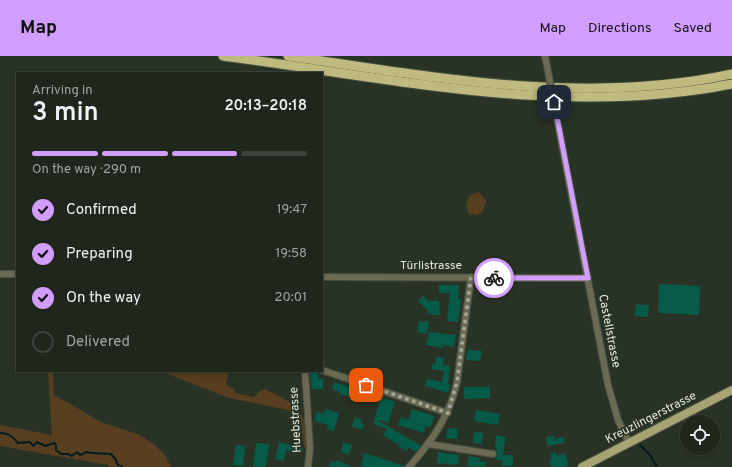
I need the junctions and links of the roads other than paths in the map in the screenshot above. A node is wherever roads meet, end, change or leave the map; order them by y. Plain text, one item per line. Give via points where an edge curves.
1 (223, 56) edge
2 (288, 56) edge
3 (545, 56) edge
4 (732, 74) edge
5 (732, 84) edge
6 (0, 274) edge
7 (16, 274) edge
8 (323, 276) edge
9 (471, 277) junction
10 (588, 278) junction
11 (323, 370) edge
12 (305, 372) edge
13 (732, 390) edge
14 (448, 413) junction
15 (628, 443) junction
16 (428, 444) junction
17 (493, 454) dead end
18 (308, 467) edge
19 (409, 467) edge
20 (582, 467) edge

1 - 5 highway via 434,86 539,95 639,95
2 - 4 highway via 446,78 552,87 647,86
3 - 10 street, Castellstrasse, bridge
6 - 7 street
8 - 9 street, Türlistrasse
9 - 10 street, Türlistrasse
9 - 14 street via 457,382
10 - 15 street, Castellstrasse via 613,404
11 - 14 street
12 - 18 street, Huebstrasse via 310,443
13 - 15 main road, Kreuzlingerstrasse
14 - 16 street
15 - 20 main road, Kreuzlingerstrasse
16 - 17 street
16 - 19 street

